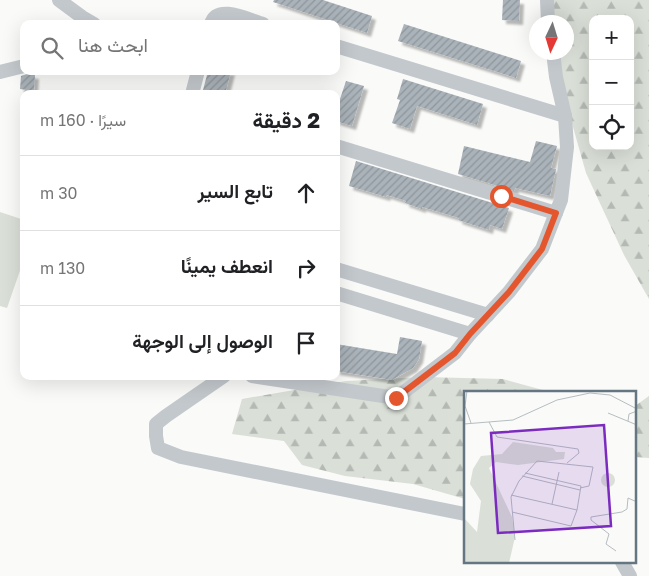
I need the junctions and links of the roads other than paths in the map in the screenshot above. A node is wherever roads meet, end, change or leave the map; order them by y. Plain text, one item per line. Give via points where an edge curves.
1 (59, 0) edge
2 (547, 0) edge
3 (548, 15) edge
4 (87, 20) edge
5 (212, 20) edge
6 (250, 20) edge
7 (340, 47) edge
8 (554, 60) edge
9 (20, 67) edge
10 (0, 72) edge
11 (197, 75) edge
12 (193, 90) edge
13 (565, 116) junction
14 (340, 147) edge
15 (556, 213) junction
16 (340, 270) edge
17 (340, 294) edge
18 (488, 315) junction
19 (470, 334) junction
20 (218, 380) edge
21 (278, 380) edge
22 (464, 514) edge
23 (623, 564) edge
24 (630, 576) edge

1 - 4 street
2 - 3 street
5 - 6 street via 226,13
7 - 13 street
8 - 13 street
9 - 10 street
11 - 12 street
13 - 15 street via 567,147 561,200
14 - 15 street
15 - 18 street via 542,249
16 - 18 street
17 - 19 street
18 - 19 street
19 - 21 street via 455,353 396,398
20 - 22 street via 156,424 158,448 181,457
23 - 24 street

